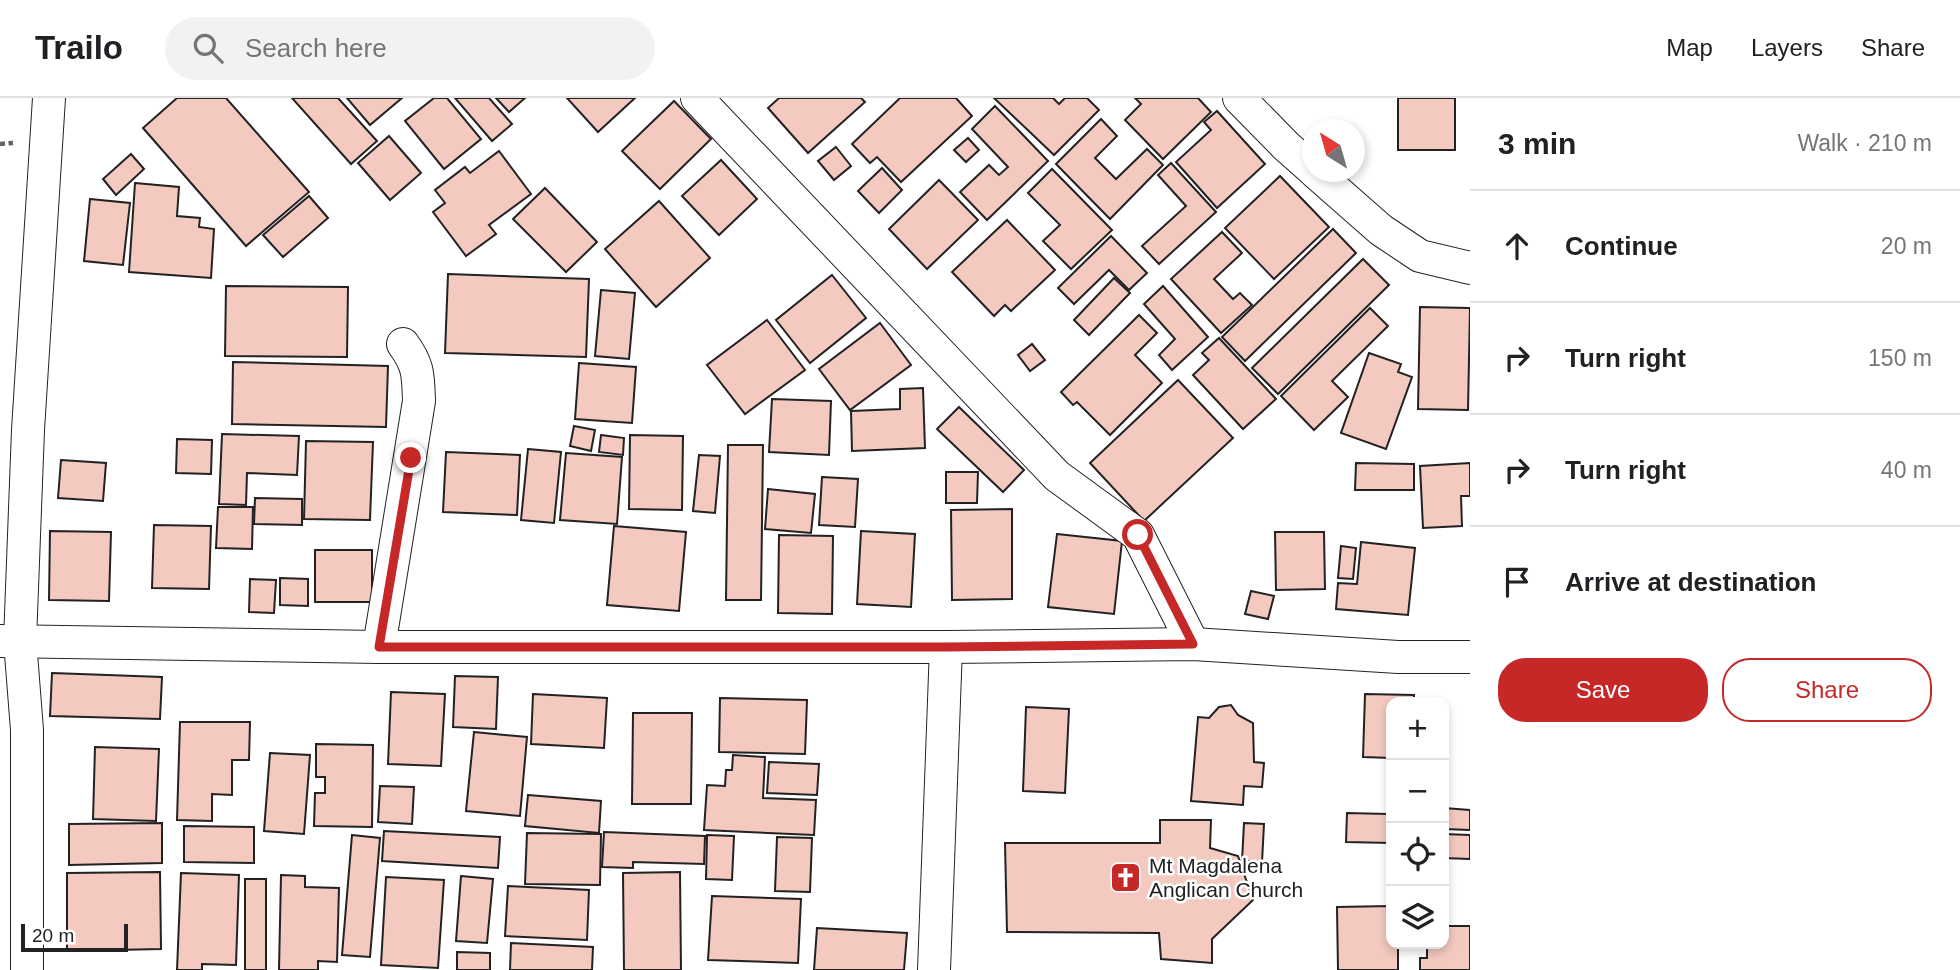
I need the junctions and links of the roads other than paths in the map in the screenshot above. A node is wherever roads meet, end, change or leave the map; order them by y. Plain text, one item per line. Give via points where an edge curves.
1 (697, 98) edge
2 (1239, 98) edge
3 (57, 101) edge
4 (1302, 160) edge
5 (1327, 182) edge
6 (1470, 268) edge
7 (403, 344) dead end
8 (10, 641) edge
9 (1193, 644) junction
10 (379, 647) junction
11 (946, 647) junction
12 (1470, 657) edge
13 (26, 970) edge
14 (934, 970) edge

1 - 9 street via 1057,476 1138,535
2 - 4 street
3 - 8 street
5 - 6 street via 1381,230 1420,256
7 - 10 street via 414,358 419,401
8 - 10 street
8 - 13 street via 27,730
9 - 11 street
9 - 12 street
10 - 11 street
11 - 14 street

